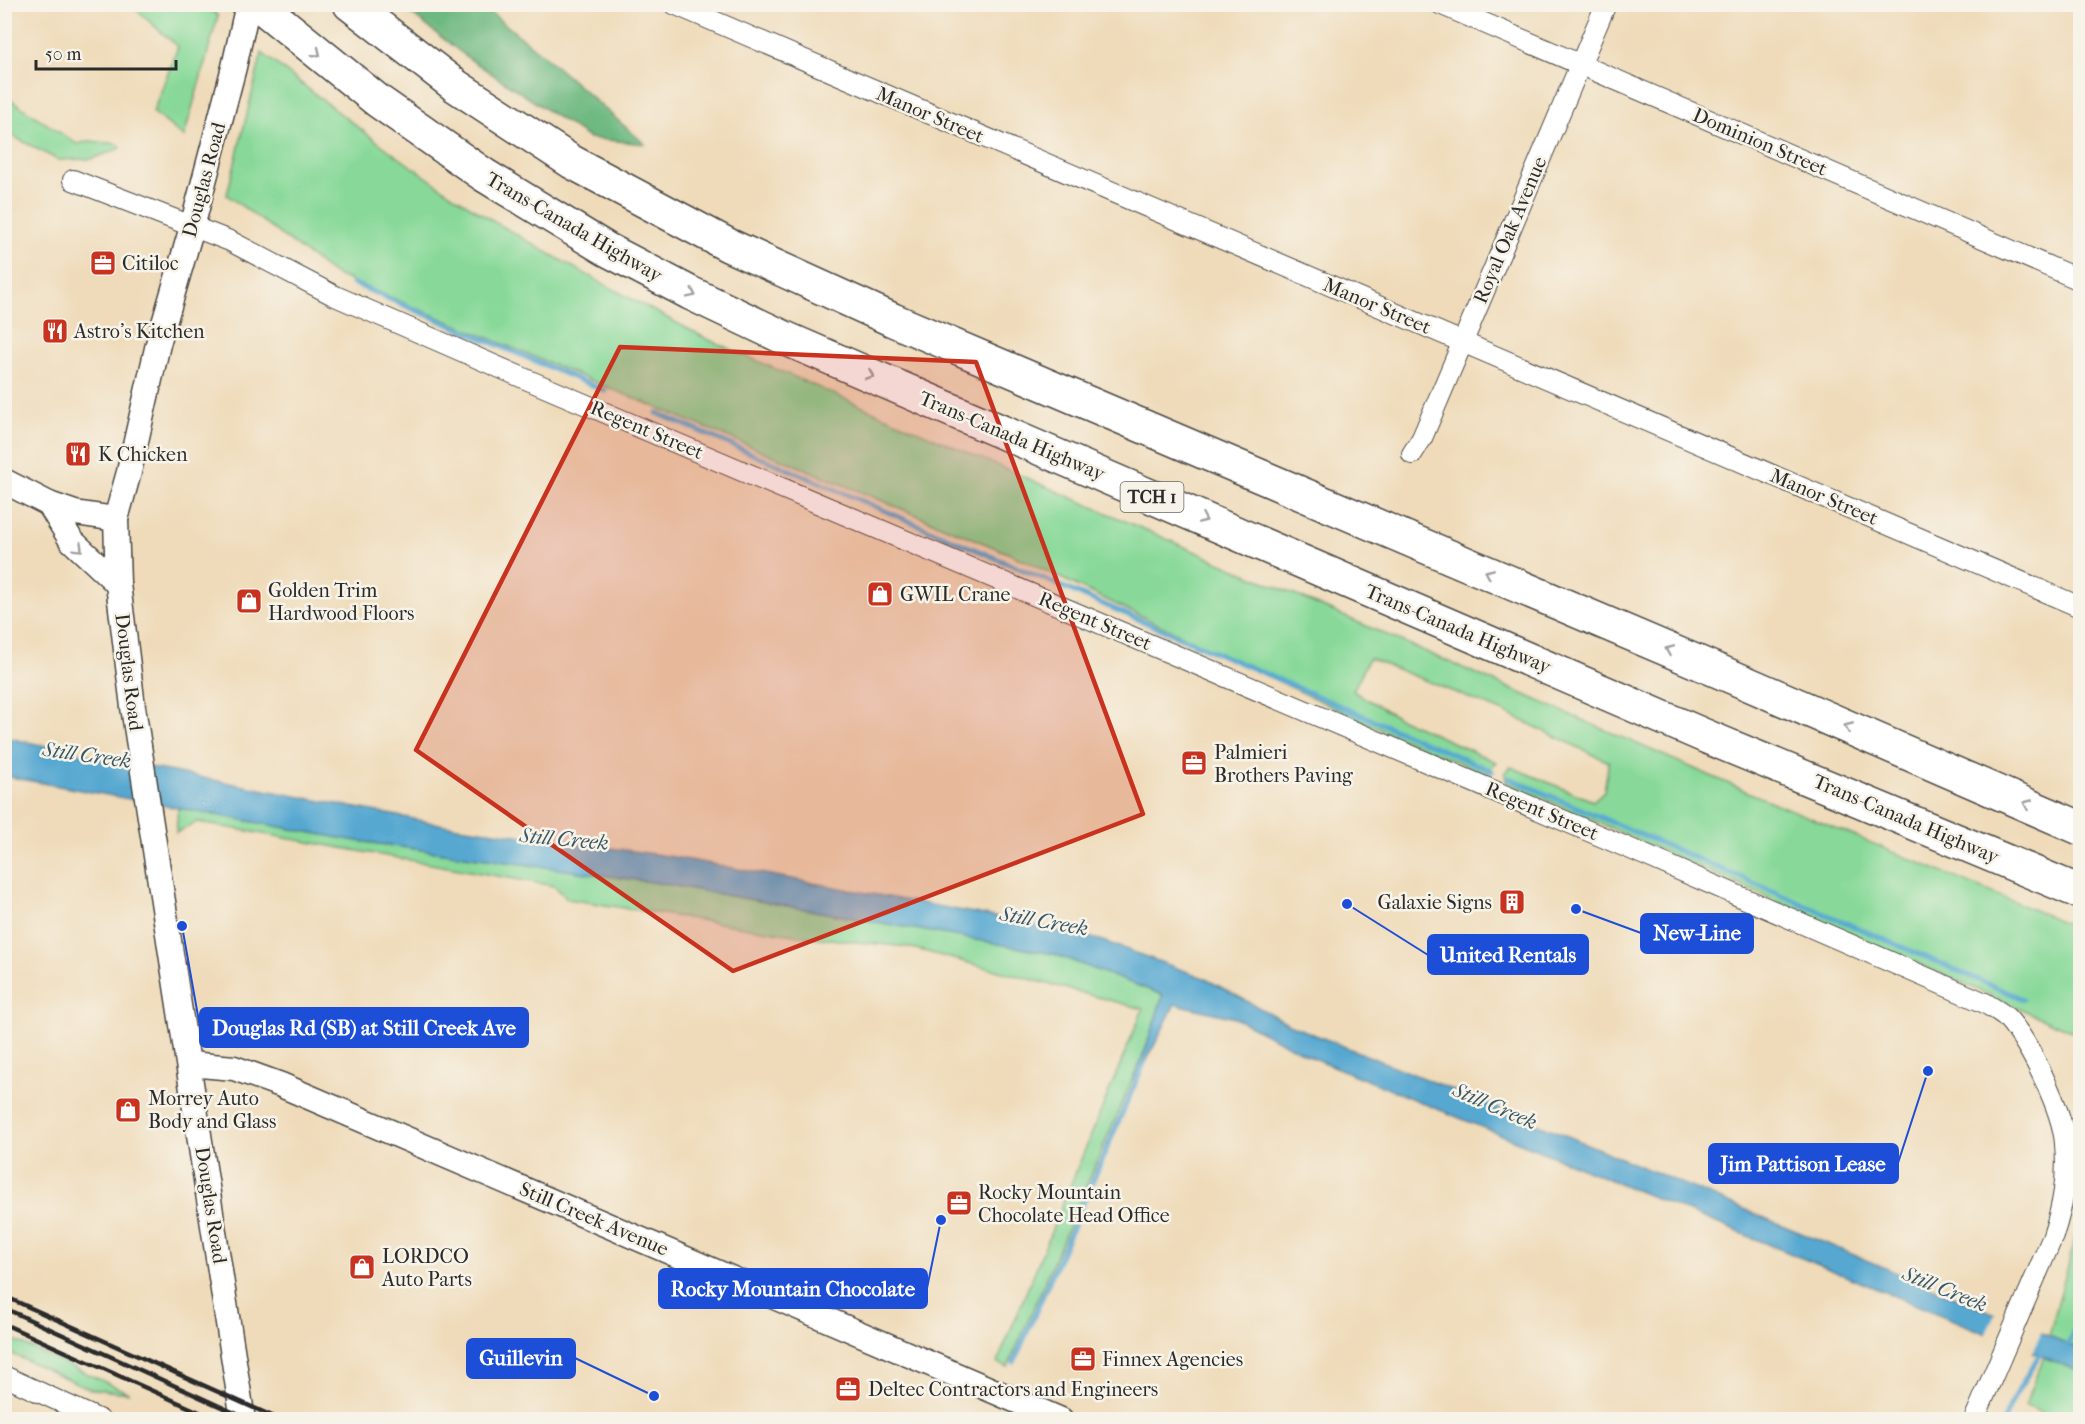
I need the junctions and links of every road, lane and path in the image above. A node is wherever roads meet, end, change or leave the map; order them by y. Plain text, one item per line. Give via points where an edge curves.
1 (248, 4) edge
2 (258, 4) edge
3 (350, 4) edge
4 (674, 4) edge
5 (1440, 4) edge
6 (1606, 4) edge
7 (1580, 65) junction
8 (74, 180) dead end
9 (192, 227) junction
10 (2080, 280) edge
11 (1462, 343) junction
12 (1412, 454) dead end
13 (4, 481) edge
14 (49, 504) junction
15 (116, 519) junction
16 (118, 584) junction
17 (2080, 607) edge
18 (2080, 828) edge
19 (2080, 892) edge
20 (189, 1064) junction
21 (4, 1376) edge
22 (100, 1419) edge
23 (243, 1419) edge
24 (1060, 1419) edge
25 (1974, 1419) edge

1 - 9 street, Douglas Road
2 -> 19 highway, Trans-Canada Highway / TCH 1 via 378,101 484,175 606,249 690,293 787,339 1694,731
18 -> 3 highway via 893,320 728,245 572,162 456,86
4 - 11 street, Manor Street
5 - 7 street, Dominion Street
6 - 7 street, Royal Oak Avenue
7 - 10 street, Dominion Street
7 - 11 street, Royal Oak Avenue
8 - 9 street, Regent Street
9 - 15 street, Douglas Road via 158,344
9 - 25 street, Regent Street via 333,295 511,373 1623,845 1985,1003 2007,1018 2041,1072 2065,1143 2066,1178 2053,1236
11 - 12 street, Royal Oak Avenue
11 - 17 street, Manor Street
13 - 14 street
14 - 15 street via 75,513
14 -> 16 street via 71,540
15 - 16 street, Douglas Road
16 - 20 street, Douglas Road via 133,707
20 - 23 street, Douglas Road
20 - 24 street, Still Creek Avenue via 234,1068 281,1086
21 - 22 street

